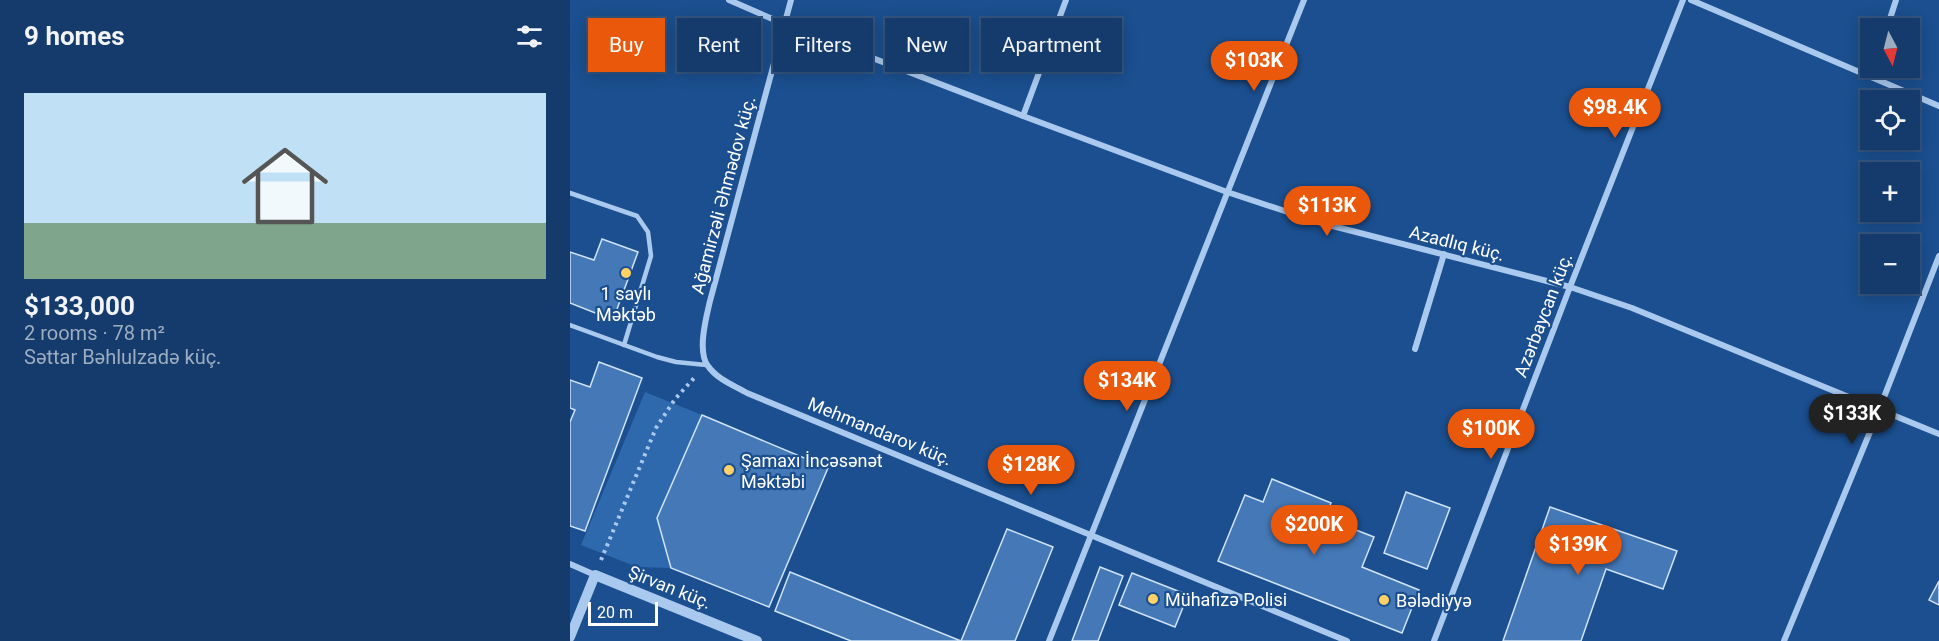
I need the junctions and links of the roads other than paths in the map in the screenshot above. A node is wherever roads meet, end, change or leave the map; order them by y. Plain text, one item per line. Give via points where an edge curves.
1 (729, 0) edge
2 (791, 0) edge
3 (1066, 0) edge
4 (1304, 0) edge
5 (1683, 0) edge
6 (1691, 0) edge
7 (1896, 0) edge
8 (786, 18) edge
9 (1890, 18) edge
10 (773, 19) edge
11 (873, 59) edge
12 (773, 65) edge
13 (1860, 72) edge
14 (1875, 78) edge
15 (1939, 106) edge
16 (1023, 117) junction
17 (1227, 192) junction
18 (570, 193) edge
19 (1444, 254) junction
20 (1939, 256) edge
21 (1570, 287) junction
22 (570, 325) edge
23 (624, 345) junction
24 (1415, 349) dead end
25 (706, 365) junction
26 (1879, 410) junction
27 (1939, 434) edge
28 (1092, 534) junction
29 (570, 564) edge
30 (595, 575) junction
31 (570, 637) edge
32 (757, 641) edge
33 (1049, 641) edge
34 (1347, 641) edge
35 (1434, 641) edge
36 (1784, 641) edge

1 - 10 street, Azadlıq küç.
2 - 8 street, Ağamirzəli Əhmədov küç.
3 - 16 street
4 - 17 street
5 - 21 street, Azərbaycan küç.
6 - 13 street
7 - 9 street
11 - 16 street, Azadlıq küç.
12 - 25 street, Ağamirzəli Əhmədov küç. via 710,301 703,346
14 - 15 street
16 - 17 street, Azadlıq küç.
17 - 19 street, Azadlıq küç. via 1321,223
17 - 28 street
18 - 23 lane via 637,216 648,232 651,256
19 - 21 street, Azadlıq küç.
19 - 24 street
20 - 26 street
21 - 26 street, Azadlıq küç. via 1632,308
21 - 35 street, Azərbaycan küç.
22 - 23 lane
23 - 25 lane via 676,362
25 - 28 street, Mehmandarov küç. via 747,393
26 - 27 street, Azadlıq küç.
26 - 36 street
28 - 33 street
28 - 34 street, Mehmandarov küç.
29 - 30 street, Şirvan küç.
30 - 31 street
30 - 32 street, Şirvan küç.

